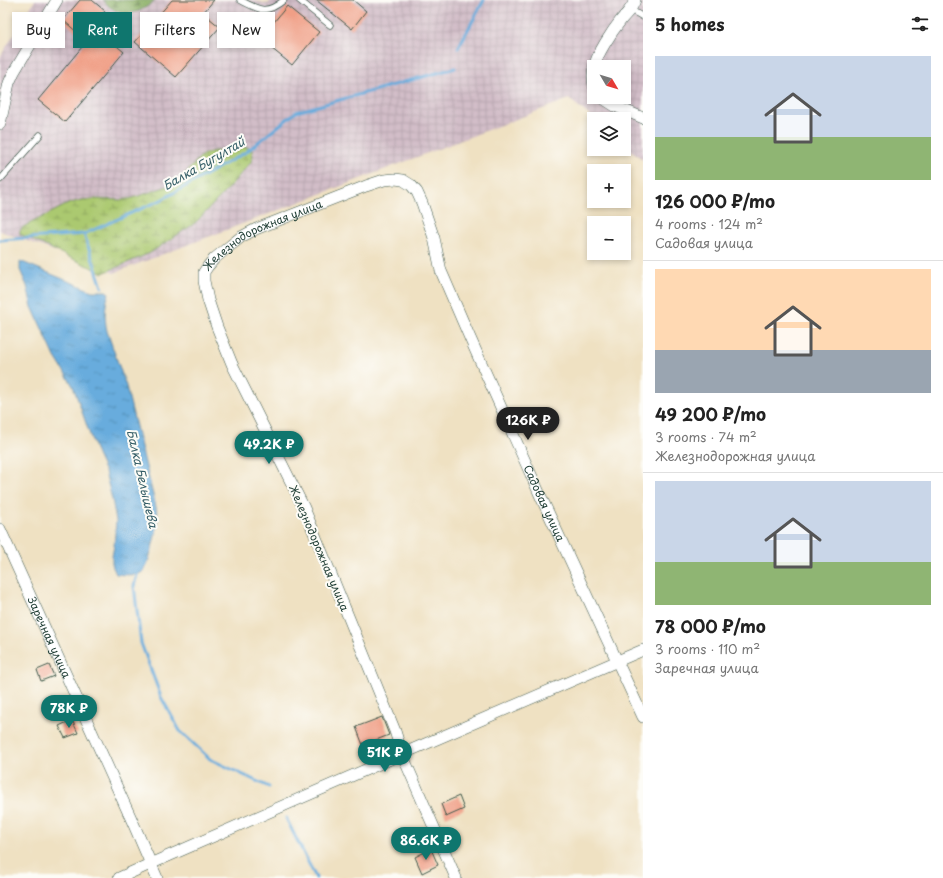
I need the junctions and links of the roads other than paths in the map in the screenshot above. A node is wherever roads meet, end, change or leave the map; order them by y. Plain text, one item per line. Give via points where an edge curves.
1 (57, 0) edge
2 (240, 0) edge
3 (284, 0) edge
4 (299, 0) edge
5 (633, 5) edge
6 (643, 17) edge
7 (330, 25) dead end
8 (597, 60) edge
9 (611, 104) edge
10 (643, 118) edge
11 (0, 124) edge
12 (40, 135) dead end
13 (0, 180) edge
14 (403, 180) joint
15 (0, 529) edge
16 (643, 650) edge
17 (617, 661) junction
18 (643, 717) edge
19 (402, 754) junction
20 (150, 864) junction
21 (119, 878) edge
22 (157, 878) edge
23 (456, 878) edge

1 - 11 street via 14,72
2 - 3 lane via 262,10 270,10
4 - 7 lane
5 - 6 lane
5 - 8 street
9 - 10 street
12 - 13 lane
14 - 17 street, Садовая улица via 411,185 420,198 434,238 441,271
14 - 19 street, Железнодорожная улица via 384,180 256,229 214,259 204,272 208,300 232,364 304,508 395,731
15 - 20 street, Заречная улица
16 - 17 street
17 - 18 street, Садовая улица
17 - 19 street
19 - 20 street
19 - 23 street, Железнодорожная улица
20 - 21 street
20 - 22 street, Заречная улица

